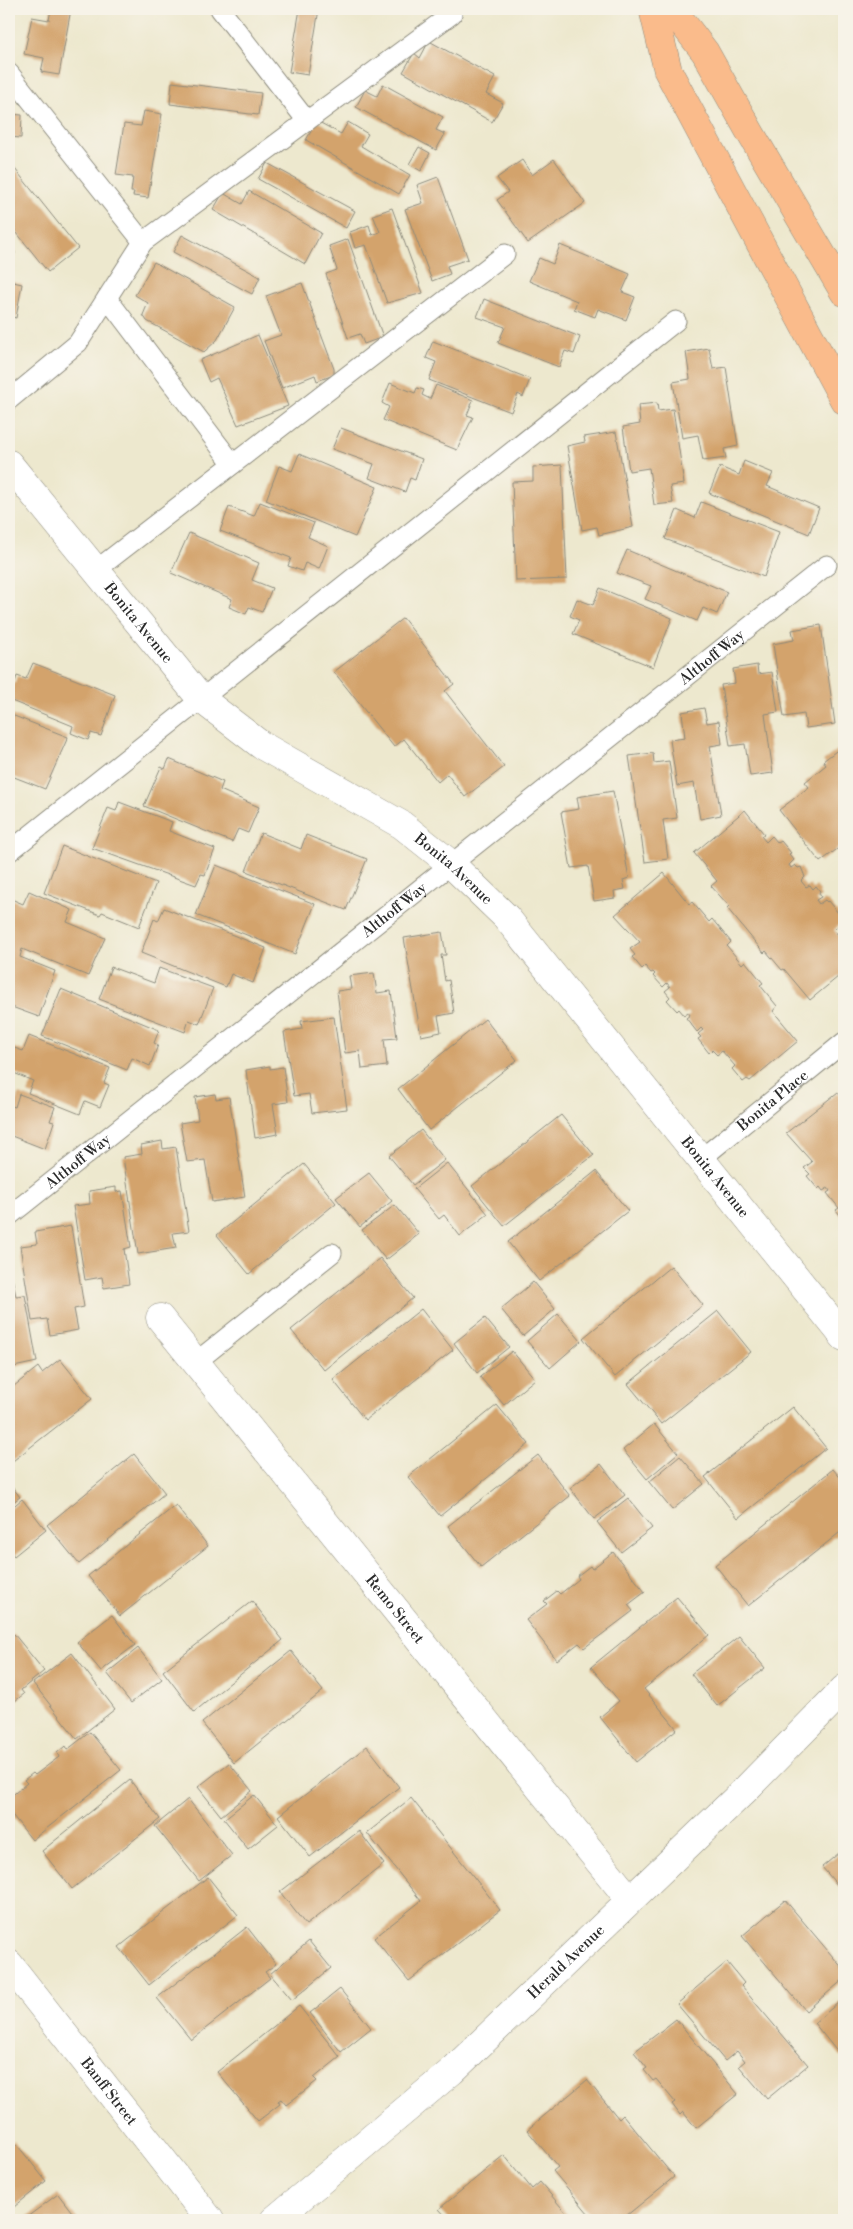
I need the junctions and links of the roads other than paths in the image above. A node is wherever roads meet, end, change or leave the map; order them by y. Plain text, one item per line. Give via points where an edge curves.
1 (220, 9) edge
2 (449, 9) edge
3 (653, 9) edge
4 (672, 9) edge
5 (9, 73) edge
6 (307, 121) junction
7 (143, 242) junction
8 (505, 254) dead end
9 (844, 292) edge
10 (106, 298) junction
11 (676, 321) dead end
12 (9, 400) edge
13 (844, 400) edge
14 (9, 464) edge
15 (233, 464) junction
16 (827, 565) dead end
17 (96, 570) junction
18 (201, 699) junction
19 (9, 852) edge
20 (451, 864) junction
21 (844, 1042) edge
22 (702, 1158) junction
23 (9, 1216) edge
24 (332, 1253) dead end
25 (160, 1318) dead end
26 (844, 1336) edge
27 (196, 1362) junction
28 (844, 1689) edge
29 (630, 1900) junction
30 (9, 1964) edge
31 (210, 2220) edge
32 (274, 2220) edge

1 - 6 lane
2 - 6 lane via 452,14
3 - 13 highway via 668,71
4 - 9 highway via 706,52
5 - 7 lane
6 - 7 lane
7 - 10 lane
8 - 15 lane
10 - 12 lane via 78,343
10 - 15 lane
11 - 18 lane
14 - 17 street, Bonita Avenue
15 - 17 lane
16 - 20 lane, Althoff Way
17 - 18 street, Bonita Avenue
18 - 19 lane
18 - 20 street, Bonita Avenue via 262,745 402,825
20 - 22 street, Bonita Avenue via 506,917
20 - 23 lane, Althoff Way
21 - 22 lane, Bonita Place
22 - 26 street, Bonita Avenue
24 - 27 lane
25 - 27 street, Remo Street
27 - 29 street, Remo Street
28 - 29 street, Herald Avenue
29 - 32 street, Herald Avenue via 452,2071
30 - 31 street, Banff Street

